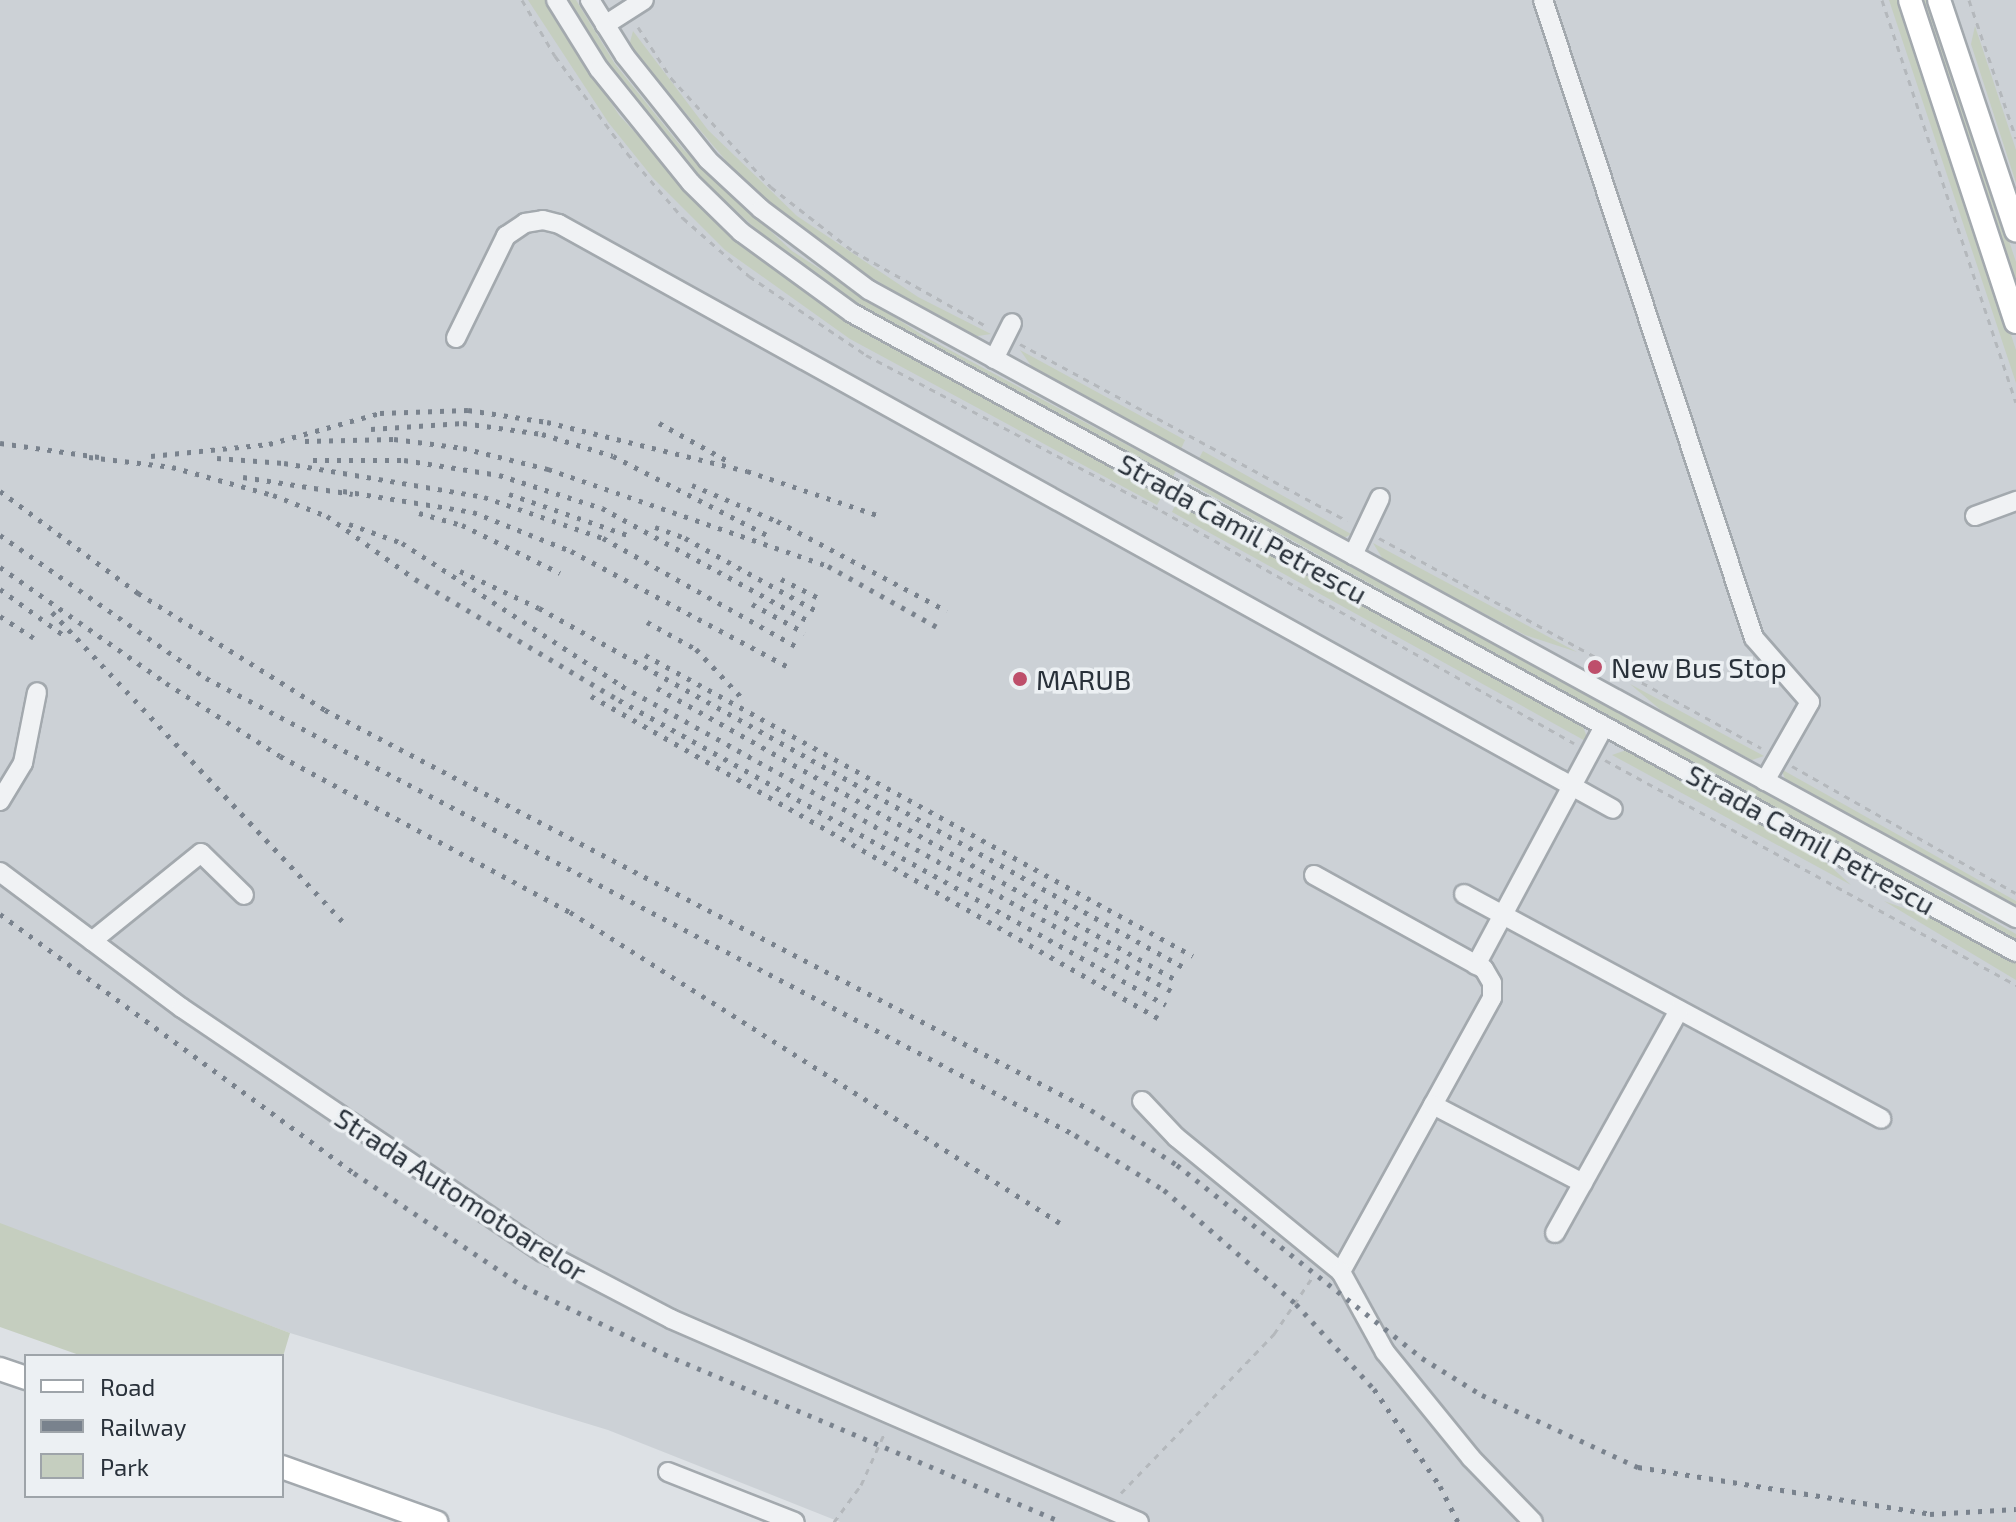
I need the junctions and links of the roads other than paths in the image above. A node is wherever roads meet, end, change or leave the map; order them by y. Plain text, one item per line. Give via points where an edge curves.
1 (556, 0) edge
2 (590, 0) edge
3 (644, 0) edge
4 (1543, 0) edge
5 (1910, 0) edge
6 (1946, 2) edge
7 (605, 25) junction
8 (2016, 230) edge
9 (2016, 322) edge
10 (1009, 330) road end
11 (456, 338) dead end
12 (994, 359) junction
13 (1380, 498) dead end
14 (2016, 501) edge
15 (1975, 516) dead end
16 (1353, 555) junction
17 (37, 692) dead end
18 (1604, 726) junction
19 (1765, 781) junction
20 (1573, 787) junction
21 (0, 801) edge
22 (1613, 809) dead end
23 (0, 872) edge
24 (1314, 875) dead end
25 (1464, 894) dead end
26 (244, 895) dead end
27 (1503, 916) junction
28 (2016, 918) edge
29 (92, 941) junction
30 (2016, 952) edge
31 (1476, 965) junction
32 (1679, 1010) junction
33 (1142, 1101) dead end
34 (1433, 1105) junction
35 (1881, 1119) dead end
36 (1583, 1183) junction
37 (1555, 1233) dead end
38 (1341, 1272) junction
39 (0, 1369) edge
40 (24, 1377) edge
41 (284, 1468) edge
42 (668, 1472) dead end
43 (436, 1522) edge
44 (795, 1522) edge
45 (1139, 1522) edge
46 (1533, 1522) edge

1 - 18 street, Strada Camil Petrescu via 607,80 691,183 741,232 804,280 852,313
2 - 7 street, Strada Camil Petrescu
3 - 7 street
4 - 19 street via 1754,638 1810,702
5 - 9 main road
6 - 8 main road
7 - 12 street, Strada Camil Petrescu via 667,112 761,209 869,290
10 - 12 street
11 - 20 street via 506,236 525,223 559,224
12 - 16 street, Strada Camil Petrescu
13 - 16 street
14 - 15 street
16 - 19 street, Strada Camil Petrescu
17 - 21 street via 23,763
18 - 20 street
18 - 30 street, Strada Camil Petrescu
19 - 28 street, Strada Camil Petrescu
20 - 22 street
20 - 27 street
23 - 29 street, Strada Automotoarelor
24 - 31 street
25 - 27 street
26 - 29 street via 201,853
27 - 31 street
27 - 32 street
29 - 45 street, Strada Automotoarelor via 543,1252 671,1319
31 - 34 street via 1492,983 1492,998
32 - 35 street
32 - 36 street
33 - 38 street via 1176,1137
34 - 36 street
34 - 38 street
36 - 37 street
38 - 46 street via 1385,1352 1471,1458
39 - 40 main road
41 - 43 main road
42 - 44 street

